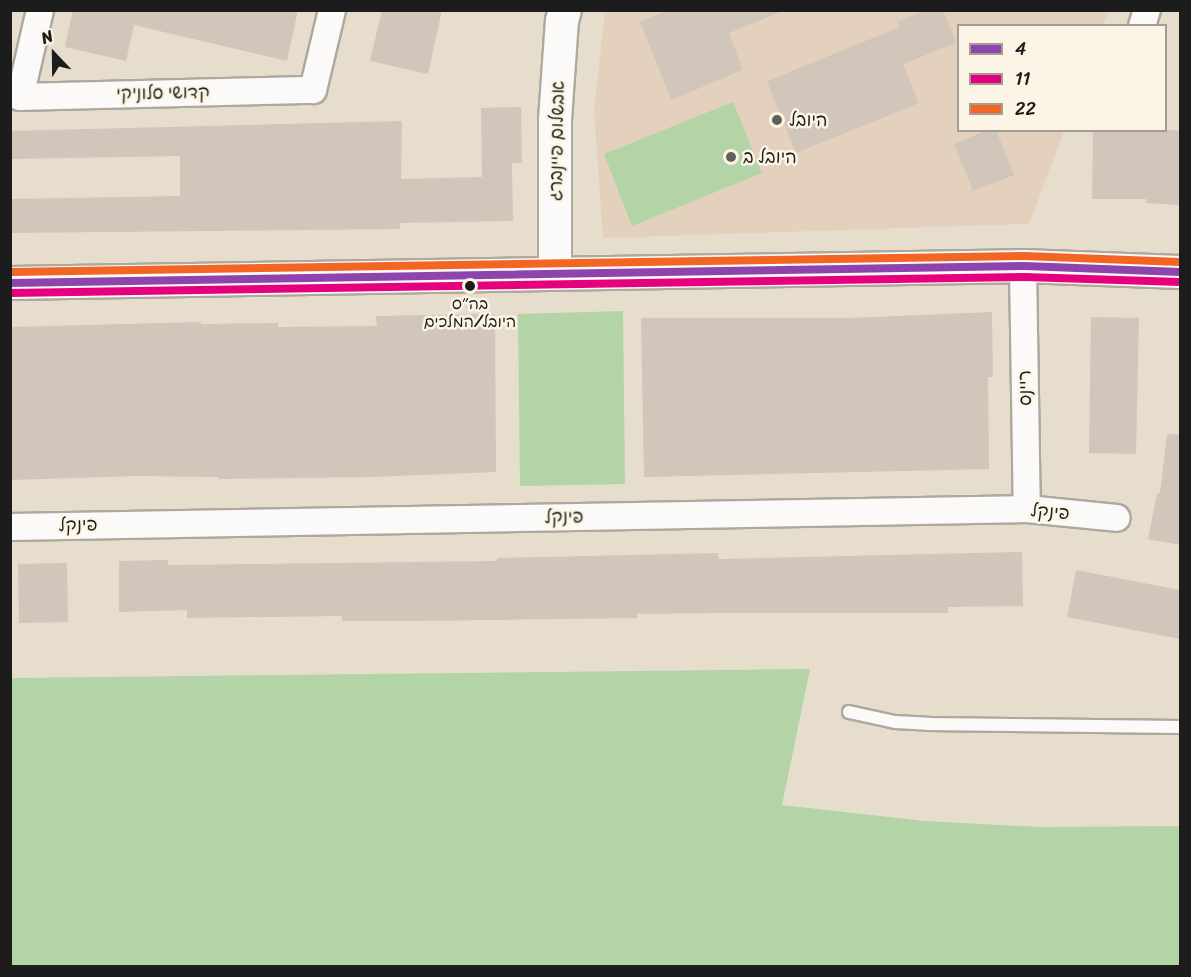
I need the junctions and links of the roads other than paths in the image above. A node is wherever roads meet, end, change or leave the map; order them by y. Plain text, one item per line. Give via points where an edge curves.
1 (40, 10) edge
2 (332, 10) edge
3 (565, 10) edge
4 (1023, 266) junction
5 (555, 272) junction
6 (1180, 272) edge
7 (10, 283) edge
8 (1027, 509) junction
9 (1117, 518) dead end
10 (10, 526) edge
11 (849, 712) dead end
12 (1180, 727) edge

1 - 2 street, קדושי סלוניקי via 20,97 313,90
3 - 5 street, אבשלום פיינברג via 555,120
4 - 5 street
4 - 6 street
4 - 8 street, ריינס
5 - 7 street
8 - 9 street, פינקל
8 - 10 street, פינקל
11 - 12 lane via 906,723

